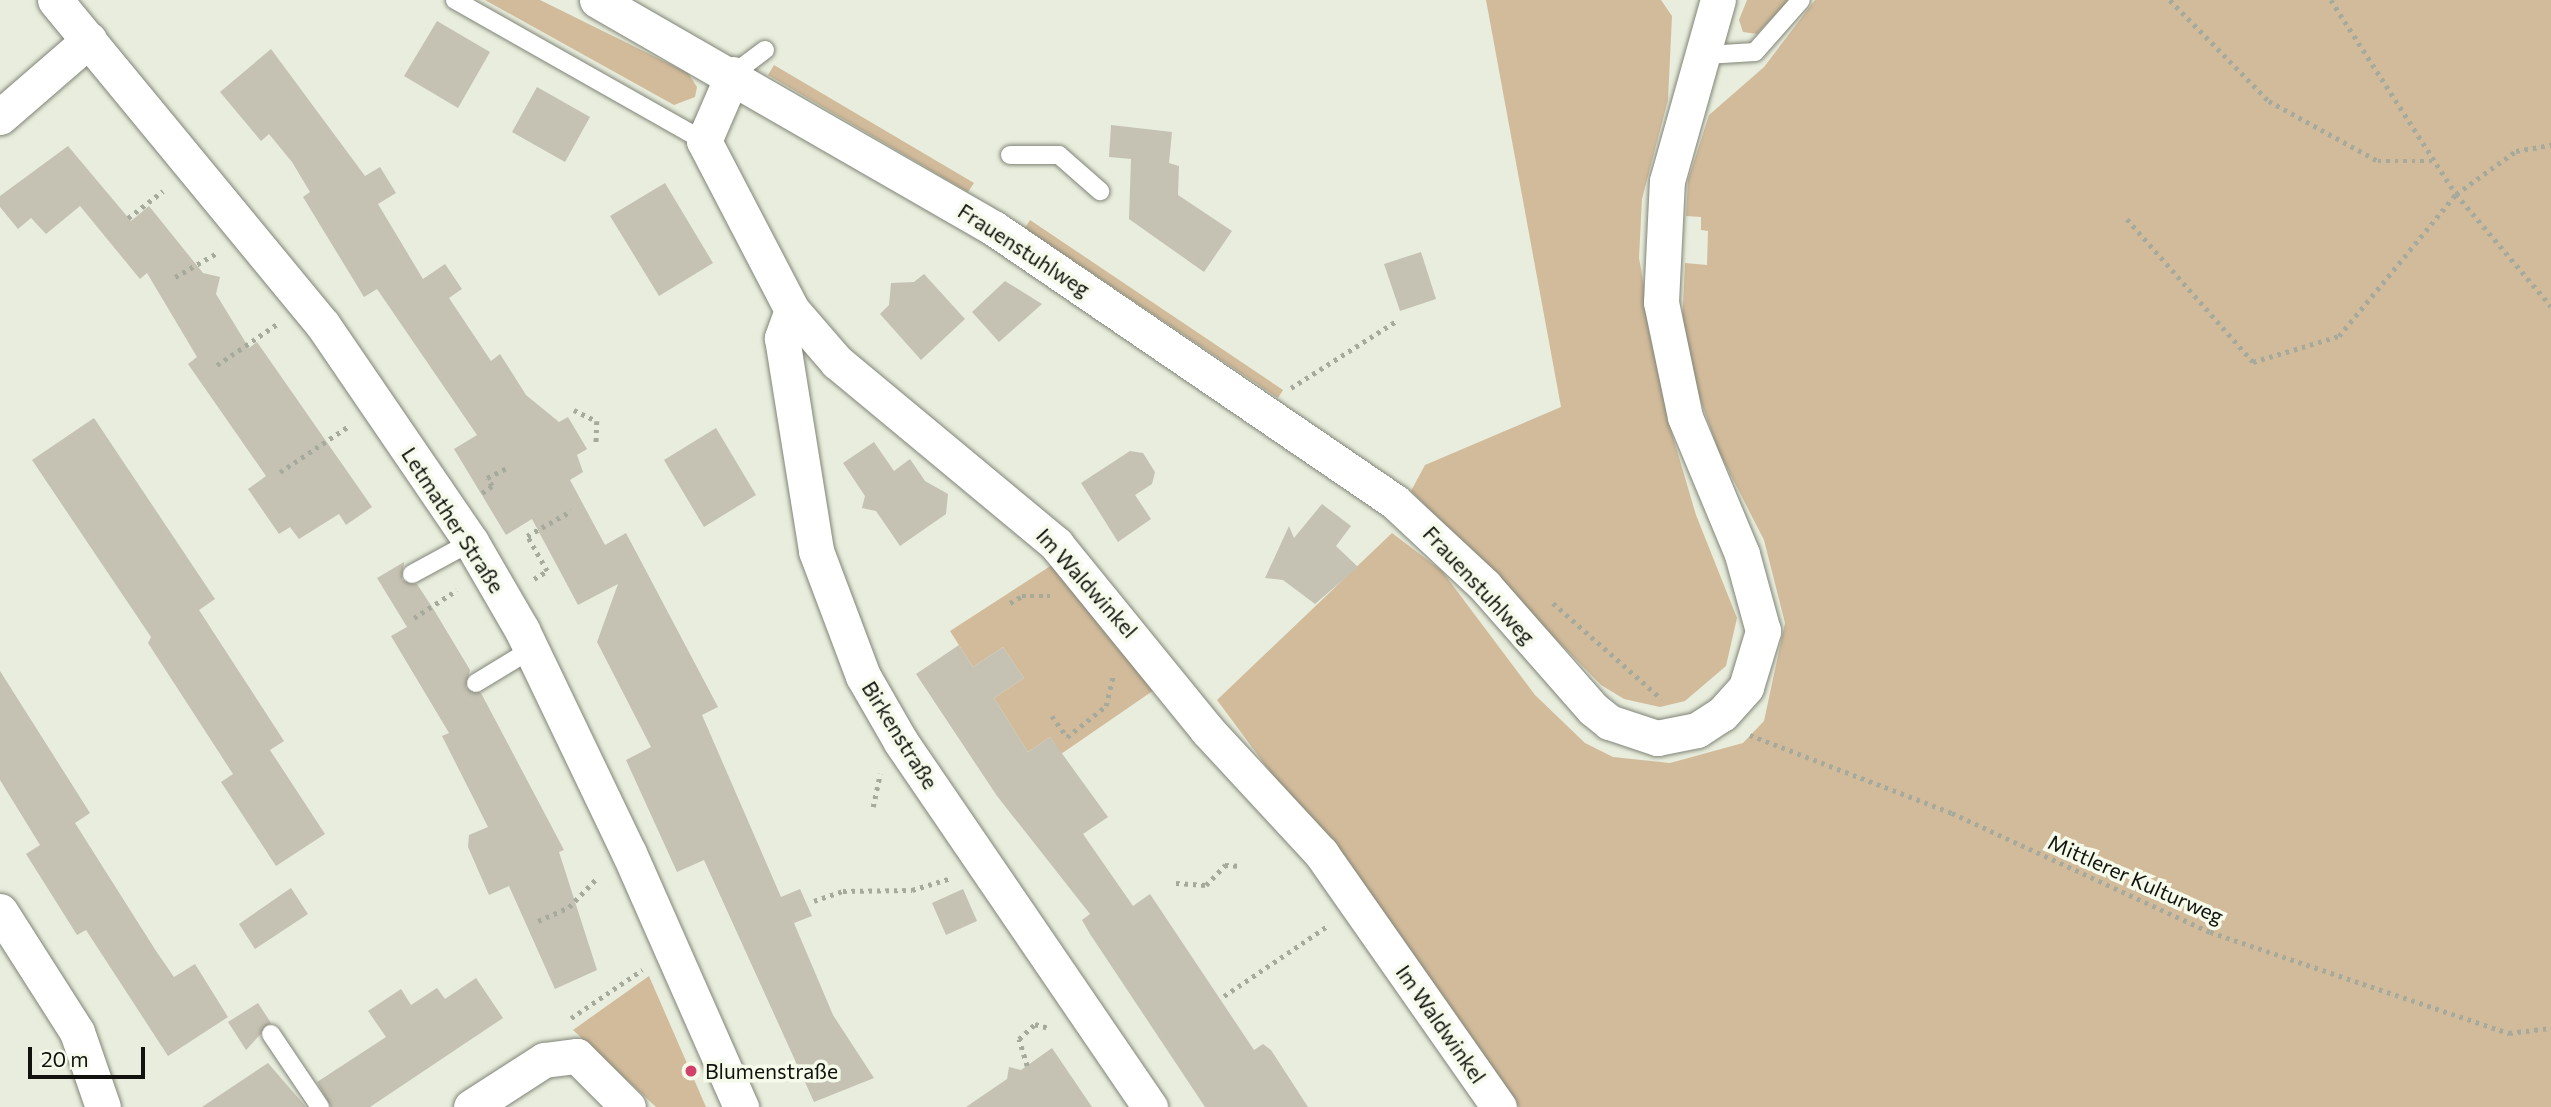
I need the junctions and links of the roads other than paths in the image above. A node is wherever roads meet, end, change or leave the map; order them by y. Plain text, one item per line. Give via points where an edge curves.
1 (55, 0) edge
2 (455, 0) edge
3 (597, 0) edge
4 (1801, 0) edge
5 (1710, 3) edge
6 (89, 40) junction
7 (765, 50) dead end
8 (1706, 55) junction
9 (733, 74) junction
10 (0, 117) edge
11 (704, 141) junction
12 (1010, 155) dead end
13 (1100, 191) dead end
14 (792, 310) junction
15 (487, 570) junction
16 (412, 575) dead end
17 (532, 649) junction
18 (476, 684) dead end
19 (0, 911) edge
20 (271, 1034) dead end
21 (103, 1107) edge
22 (320, 1107) edge
23 (471, 1107) edge
24 (628, 1107) edge
25 (741, 1107) edge
26 (1150, 1107) edge
27 (1499, 1107) edge

1 - 6 street, Letmather Straße
2 - 11 lane
3 - 9 street, Frauenstuhlweg
4 - 8 lane via 1755,52
5 - 8 street, Frauenstuhlweg
6 - 10 street
6 - 15 street, Letmather Straße via 306,304
7 - 9 lane
8 - 9 street, Frauenstuhlweg via 1667,181 1661,302 1685,417 1742,554 1763,631 1746,687 1722,714 1697,730 1657,738 1609,722 1483,585 1395,502 995,229
9 - 11 street
11 - 14 street, Im Waldwinkel
12 - 13 lane via 1059,155
14 - 26 street, Birkenstraße via 782,338 816,551 863,676 901,742
14 - 27 street, Im Waldwinkel via 837,362 1056,544 1358,905
15 - 16 lane
15 - 17 street, Letmather Straße
17 - 18 lane
17 - 25 street, Letmather Straße via 629,853
19 - 21 street via 77,1032
20 - 22 lane
23 - 24 street via 544,1060 577,1056

